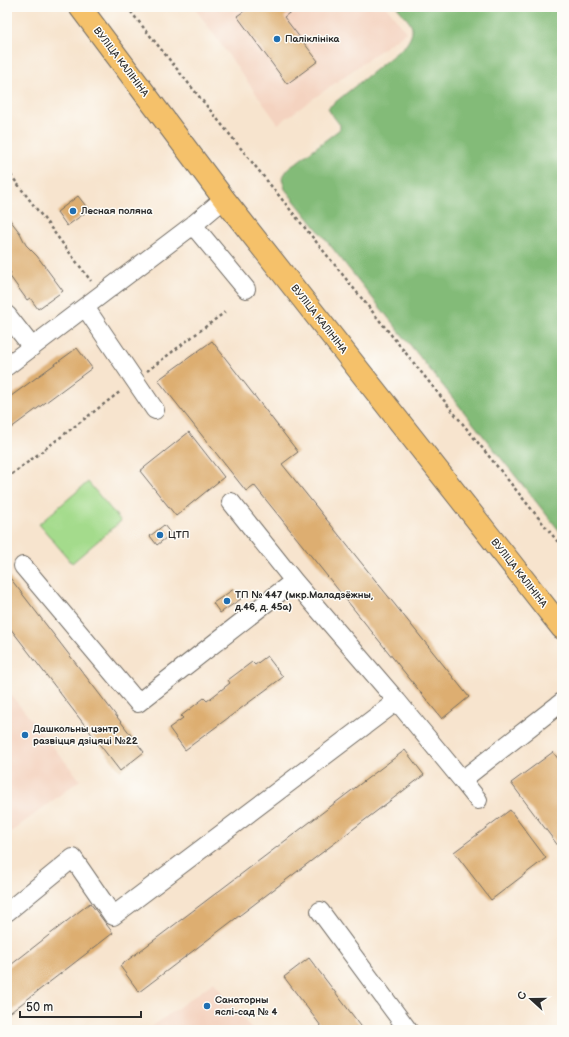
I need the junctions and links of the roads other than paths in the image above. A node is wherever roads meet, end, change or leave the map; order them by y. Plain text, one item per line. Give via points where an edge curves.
1 (80, 7) edge
2 (224, 199) junction
3 (193, 225) junction
4 (246, 289) dead end
5 (85, 307) junction
6 (7, 315) edge
7 (32, 347) junction
8 (7, 366) edge
9 (155, 410) dead end
10 (231, 502) dead end
11 (23, 566) dead end
12 (294, 581) junction
13 (562, 628) edge
14 (397, 701) junction
15 (560, 708) edge
16 (462, 780) junction
17 (478, 800) dead end
18 (320, 911) dead end
19 (7, 912) edge
20 (408, 1030) edge

1 - 2 main road, ВУЛІЦА КАЛІНІНА
2 - 3 lane
2 - 13 main road, ВУЛІЦА КАЛІНІНА
3 - 4 lane
3 - 5 lane
5 - 7 lane
5 - 9 lane
6 - 7 lane
7 - 8 lane
10 - 12 lane
11 - 12 lane via 138,703
12 - 14 lane
14 - 16 lane
14 - 19 lane via 113,916 73,858
15 - 16 lane
16 - 17 lane
18 - 20 lane

